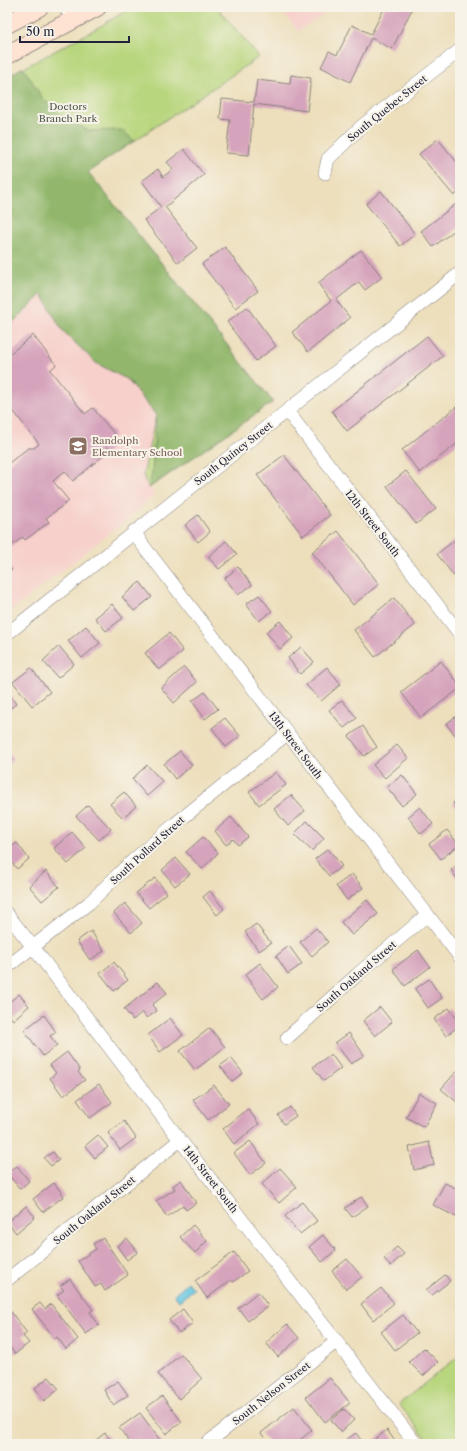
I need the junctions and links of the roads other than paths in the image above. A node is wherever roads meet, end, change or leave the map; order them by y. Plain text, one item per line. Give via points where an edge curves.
1 (39, 7) edge
2 (97, 7) edge
3 (70, 14) edge
4 (7, 24) edge
5 (460, 50) edge
6 (7, 55) edge
7 (325, 173) dead end
8 (460, 273) edge
9 (287, 411) junction
10 (134, 531) junction
11 (7, 634) edge
12 (460, 634) edge
13 (288, 734) junction
14 (7, 914) edge
15 (427, 915) junction
16 (34, 947) junction
17 (460, 957) edge
18 (7, 967) edge
19 (287, 1038) dead end
20 (180, 1140) junction
21 (7, 1280) edge
22 (337, 1341) junction
23 (206, 1444) edge
24 (416, 1444) edge

1 - 4 main road
2 - 3 main road
3 - 6 main road
5 - 7 street, South Quebec Street via 362,126 328,159
8 - 9 street, South Quincy Street
9 - 10 street, South Quincy Street
9 - 12 street, 12th Street South
10 - 11 street, South Quincy Street
10 - 13 street, 13th Street South
13 - 15 street, 13th Street South
13 - 16 street, South Pollard Street via 175,824 89,903
14 - 16 street, 14th Street South
15 - 17 street, 13th Street South
15 - 19 street, South Oakland Street
16 - 18 street, South Pollard Street
16 - 20 street, 14th Street South
20 - 21 street, South Oakland Street
20 - 22 street, 14th Street South
22 - 23 street, South Nelson Street
22 - 24 street, 14th Street South

